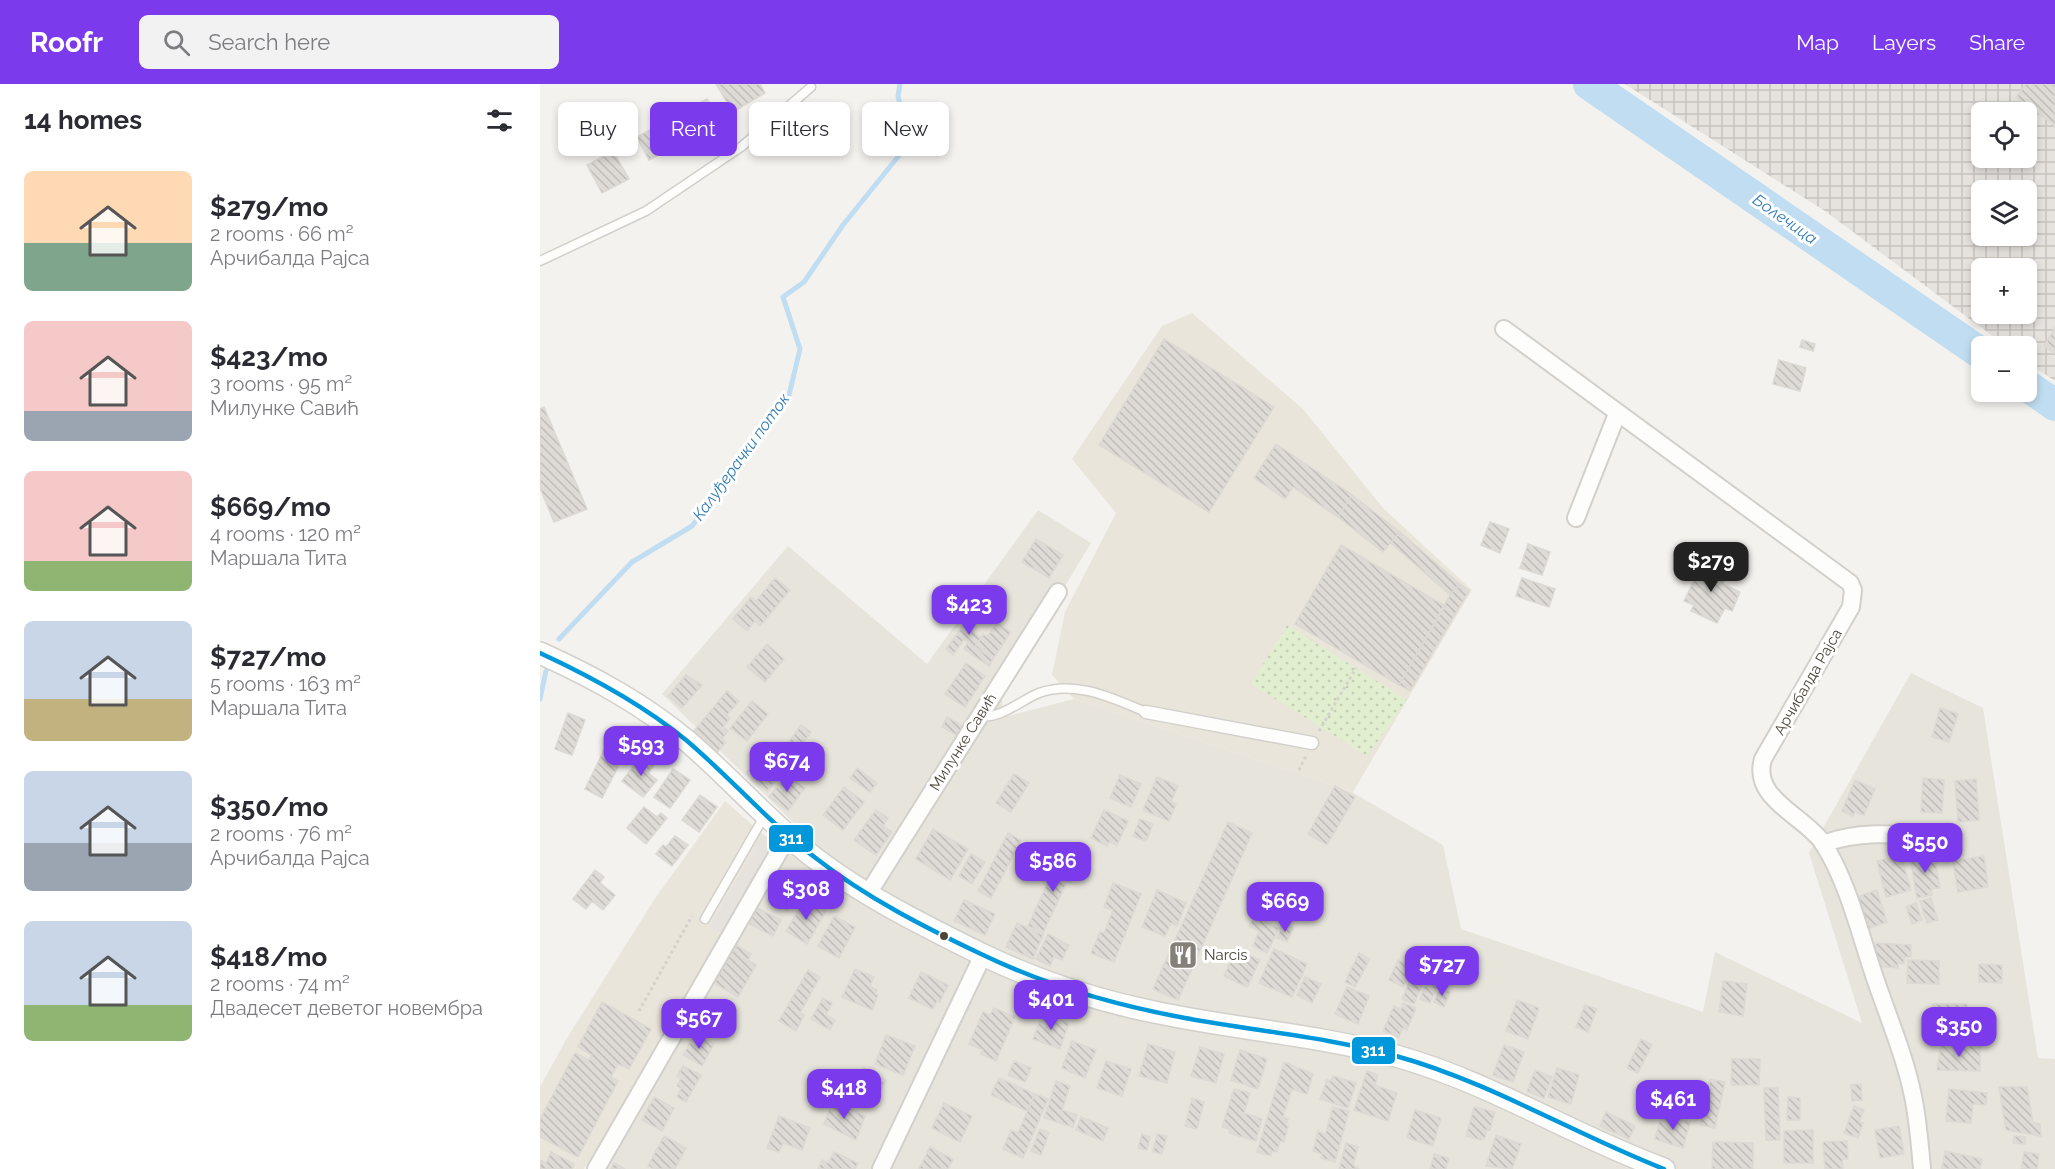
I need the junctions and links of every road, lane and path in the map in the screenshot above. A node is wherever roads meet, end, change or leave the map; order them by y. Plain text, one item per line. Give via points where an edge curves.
1 (811, 87) dead end
2 (540, 261) edge
3 (1504, 329) dead end
4 (1617, 414) junction
5 (1576, 518) dead end
6 (1058, 592) dead end
7 (540, 652) edge
8 (1356, 668) dead end
9 (1146, 712) joint
10 (979, 716) junction
11 (1312, 743) junction
12 (1299, 770) dead end
13 (765, 815) junction
14 (788, 836) junction
15 (1944, 838) dead end
16 (1823, 844) junction
17 (869, 892) junction
18 (705, 919) dead end
19 (983, 955) junction
20 (596, 1169) edge
21 (881, 1169) edge
22 (1664, 1169) edge
23 (1922, 1169) edge

1 - 2 lane via 741,147 646,211
3 - 4 street, Арчибалда Рајса
4 - 5 street
4 - 16 street, Арчибалда Рајса via 1850,584 1853,590 1851,607 1761,767 1762,779 1776,800
6 - 10 street, Милунке Савић
7 - 13 street via 602,681 642,707 702,754
8 - 11 path
9 - 10 lane via 1097,692 1061,690 1040,693 992,716
9 - 11 street
10 - 17 street, Милунке Савић
11 - 12 path
13 - 14 street
13 - 18 lane
14 - 17 street via 819,862
14 - 20 street
15 - 16 street via 1866,833
16 - 23 street, Арчибалда Рајса via 1904,1061 1914,1098
17 - 19 street
19 - 21 street
19 - 22 street via 1063,987 1144,1010 1398,1057 1473,1083

